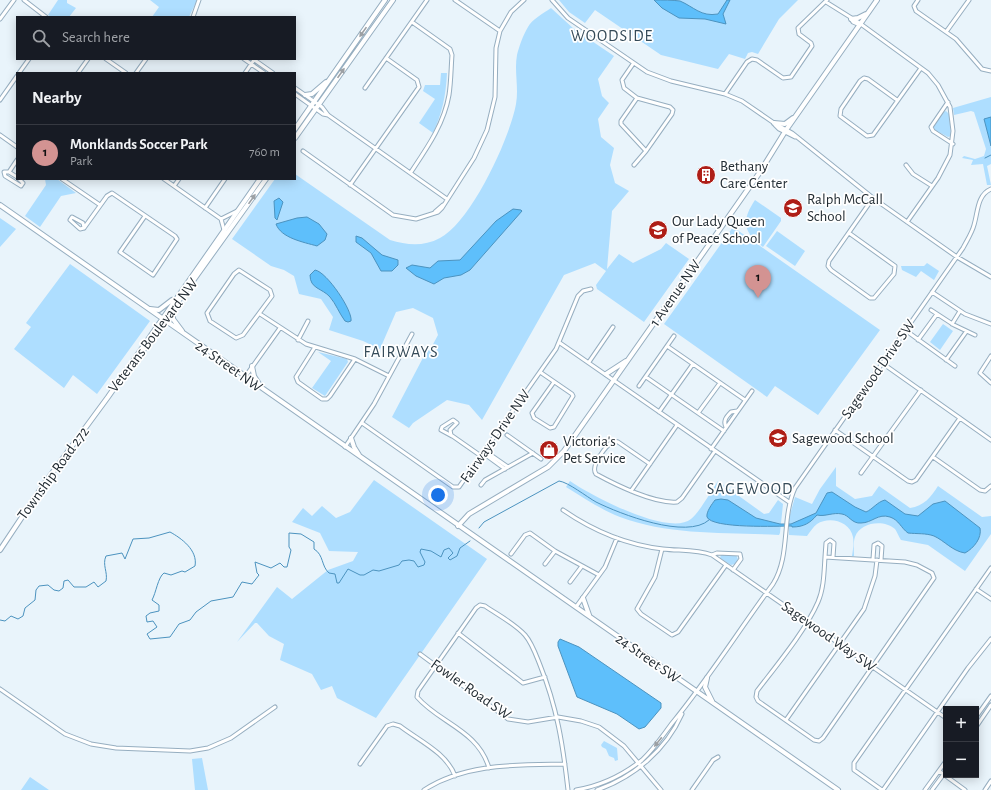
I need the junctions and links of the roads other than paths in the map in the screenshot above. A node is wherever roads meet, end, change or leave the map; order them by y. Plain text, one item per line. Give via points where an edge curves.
1 (14, 0) edge
2 (24, 0) edge
3 (199, 0) edge
4 (385, 0) edge
5 (393, 0) edge
6 (427, 0) edge
7 (455, 0) edge
8 (524, 0) edge
9 (552, 0) edge
10 (878, 0) edge
11 (918, 0) edge
12 (969, 0) edge
13 (826, 1) edge
14 (868, 13) junction
15 (45, 16) edge
16 (193, 16) edge
17 (0, 19) edge
18 (851, 19) junction
19 (412, 22) junction
20 (860, 25) junction
21 (500, 30) junction
22 (946, 32) junction
23 (386, 58) junction
24 (28, 60) edge
25 (87, 60) edge
26 (107, 60) edge
27 (145, 60) edge
28 (245, 60) edge
29 (253, 60) edge
30 (255, 60) edge
31 (251, 64) junction
32 (633, 64) junction
33 (921, 68) junction
34 (991, 71) edge
35 (20, 72) edge
36 (79, 72) edge
37 (125, 72) edge
38 (137, 72) edge
39 (246, 72) edge
40 (263, 72) edge
41 (272, 72) edge
42 (334, 75) junction
43 (16, 77) edge
44 (365, 88) dead end
45 (296, 89) edge
46 (725, 94) junction
47 (296, 95) edge
48 (305, 95) junction
49 (637, 98) junction
50 (0, 100) edge
51 (897, 100) junction
52 (948, 102) junction
53 (315, 105) junction
54 (795, 117) junction
55 (774, 123) junction
56 (296, 128) edge
57 (785, 131) junction
58 (0, 135) edge
59 (296, 136) edge
60 (953, 144) junction
61 (16, 146) edge
62 (376, 148) junction
63 (302, 151) dead end
64 (646, 151) junction
65 (16, 162) edge
66 (634, 165) dead end
67 (906, 165) dead end
68 (9, 172) junction
69 (411, 172) junction
70 (16, 177) edge
71 (20, 180) edge
72 (63, 180) edge
73 (165, 180) edge
74 (178, 180) edge
75 (224, 180) edge
76 (259, 180) edge
77 (265, 180) edge
78 (350, 185) junction
79 (174, 186) junction
80 (932, 186) junction
81 (991, 189) edge
82 (873, 198) junction
83 (447, 199) junction
84 (0, 205) edge
85 (100, 205) junction
86 (205, 208) junction
87 (237, 211) junction
88 (145, 216) junction
89 (221, 219) junction
90 (908, 222) junction
91 (84, 228) junction
92 (224, 230) junction
93 (849, 233) junction
94 (957, 257) junction
95 (991, 277) edge
96 (591, 289) dead end
97 (180, 292) junction
98 (932, 292) junction
99 (148, 309) junction
100 (173, 310) junction
101 (931, 310) dead end
102 (960, 311) junction
103 (260, 314) junction
104 (937, 314) junction
105 (163, 320) junction
106 (308, 321) dead end
107 (952, 324) junction
108 (991, 324) edge
109 (613, 327) dead end
110 (280, 328) junction
111 (904, 330) junction
112 (966, 332) junction
113 (412, 334) dead end
114 (975, 335) dead end
115 (186, 336) junction
116 (674, 336) dead end
117 (298, 340) junction
118 (918, 340) junction
119 (560, 342) junction
120 (667, 346) junction
121 (315, 347) junction
122 (991, 356) edge
123 (630, 358) junction
124 (355, 359) junction
125 (946, 360) junction
126 (589, 362) junction
127 (882, 363) junction
128 (693, 364) junction
129 (252, 366) junction
130 (955, 366) dead end
131 (540, 372) junction
132 (606, 374) junction
133 (389, 376) junction
134 (646, 376) junction
135 (245, 377) junction
136 (614, 380) junction
137 (554, 382) junction
138 (720, 382) junction
139 (991, 383) edge
140 (639, 386) dead end
141 (262, 389) junction
142 (920, 390) junction
143 (752, 391) dead end
144 (672, 395) junction
145 (108, 397) joint
146 (745, 400) junction
147 (659, 412) junction
148 (698, 413) junction
149 (960, 418) junction
150 (362, 423) junction
151 (677, 425) junction
152 (835, 430) junction
153 (724, 431) junction
154 (507, 435) dead end
155 (452, 436) junction
156 (352, 438) junction
157 (991, 440) edge
158 (345, 447) junction
159 (713, 450) junction
160 (533, 453) junction
161 (483, 454) junction
162 (874, 456) junction
163 (360, 457) junction
164 (933, 457) junction
165 (541, 459) dead end
166 (650, 464) junction
167 (507, 468) junction
168 (861, 473) dead end
169 (481, 485) dead end
170 (991, 486) edge
171 (631, 491) junction
172 (789, 502) junction
173 (563, 510) dead end
174 (458, 526) junction
175 (617, 538) junction
176 (662, 549) junction
177 (0, 550) edge
178 (555, 551) junction
179 (512, 554) dead end
180 (712, 555) junction
181 (825, 557) junction
182 (833, 557) junction
183 (873, 559) junction
184 (879, 560) junction
185 (545, 564) dead end
186 (726, 565) junction
187 (582, 566) junction
188 (991, 568) edge
189 (733, 570) junction
190 (599, 575) junction
191 (570, 582) dead end
192 (976, 588) junction
193 (766, 593) junction
194 (583, 598) junction
195 (991, 599) edge
196 (576, 607) junction
197 (590, 617) junction
198 (807, 622) junction
199 (458, 633) junction
200 (991, 639) edge
201 (840, 644) junction
202 (420, 654) dead end
203 (436, 665) junction
204 (872, 667) junction
205 (545, 677) junction
206 (707, 678) junction
207 (0, 689) edge
208 (905, 690) junction
209 (697, 691) junction
210 (991, 697) edge
211 (714, 703) junction
212 (991, 705) edge
213 (275, 706) dead end
214 (683, 712) junction
215 (937, 712) junction
216 (979, 713) edge
217 (943, 716) edge
218 (558, 717) junction
219 (786, 720) junction
220 (979, 722) edge
221 (718, 757) dead end
222 (638, 763) junction
223 (360, 764) dead end
224 (565, 764) junction
225 (943, 765) edge
226 (641, 766) junction
227 (489, 768) junction
228 (939, 771) junction
229 (943, 773) edge
230 (943, 775) edge
231 (455, 776) junction
232 (949, 778) edge
233 (991, 781) edge
234 (424, 790) edge
235 (568, 790) edge
236 (576, 790) edge
237 (597, 790) edge
238 (661, 790) edge
239 (692, 790) edge
240 (838, 790) edge
241 (882, 790) edge
242 (925, 790) edge
243 (932, 790) edge
244 (965, 790) edge
245 (984, 790) edge

1 - 17 street
2 - 15 street
3 - 16 street
4 -> 42 street
53 -> 5 street
6 - 19 street
7 - 21 street
8 - 21 street via 511,12
9 - 32 street via 568,18
10 - 14 street, 1 Avenue NW
11 - 22 street via 914,6 916,11
12 - 22 street
13 - 18 street
13 - 46 street via 798,28 799,34 812,46 791,77 783,78 758,60 752,59 747,62
14 - 18 street
14 - 20 street, 1 Avenue NW
18 - 20 street
19 - 23 street
19 - 69 street via 450,49 452,55 449,95 442,119 430,144
20 - 33 street
20 - 54 street, 1 Avenue NW
21 - 83 street via 496,48 495,97 487,130 474,158
22 - 34 street via 962,45 982,69
23 - 44 street
23 - 62 street via 417,80 419,86
24 - 35 street
25 - 36 street
26 - 37 street
27 - 38 street
28 - 31 street
29 - 31 street
30 - 41 street
31 - 39 street
31 - 40 street
32 - 46 street via 656,77
32 - 49 street via 621,82 624,88
33 - 51 street
33 - 52 street via 933,78
42 - 48 street via 314,92
42 - 53 street
43 - 50 street
45 - 48 street
46 - 55 street via 742,101
47 - 53 street
48 - 53 street
49 - 64 street via 621,124
49 - 64 street via 673,110
51 - 51 street via 871,136 867,136 840,116 841,109 864,78
52 - 60 street via 952,117
52 - 60 street via 931,127
53 - 56 street
53 - 59 street
53 - 62 street via 323,114
54 - 55 street via 785,124
54 - 57 street, 1 Avenue NW
55 - 57 street
57 - 82 street via 826,159
57 - 123 street, 1 Avenue NW via 760,172
58 - 61 street
60 - 80 street via 945,166
62 - 69 street
62 - 78 street
63 - 78 street
64 - 66 street
65 - 68 street
67 - 80 street via 913,174
68 - 70 street
68 - 71 street via 4,172 5,176 21,186 23,182
69 - 83 street
72 - 85 street
73 - 79 street
74 - 79 street
75 - 86 street
76 - 87 street, Veterans Boulevard NW
100 -> 77 street, Veterans Boulevard NW
78 - 83 street via 393,215 408,219 435,213
79 - 86 street
80 - 90 street
81 - 94 street, Sagewood Drive SW via 986,191 978,205 970,237
82 - 90 street
82 - 93 street
84 - 99 street, 24 Street NW
85 - 88 street via 112,193
85 - 91 street
86 - 89 street
87 - 89 street
87 - 92 street, Veterans Boulevard NW
88 - 88 street via 177,239 153,275 120,252
89 - 92 street
90 - 94 street
91 - 91 street via 83,223 74,217 70,218 80,229
92 - 97 street, Veterans Boulevard NW
93 - 93 street via 829,261 829,268 870,298 874,298 894,274 895,266
94 - 95 street
94 - 98 street, Sagewood Drive SW
96 - 119 street, Fairways Drive NW via 583,290 578,296
97 - 99 street via 162,309
97 - 105 street, Veterans Boulevard NW
98 - 102 street
98 - 111 street, Sagewood Drive SW
99 - 105 street, 24 Street NW
100 - 105 street, Veterans Boulevard NW
100 - 115 street via 173,319
101 - 104 street
102 - 107 street
102 - 108 street
103 - 103 street via 243,335 236,338 210,321 206,314 239,270 271,292 271,299
103 - 110 street
104 - 107 street
104 - 118 street
105 - 115 street, 24 Street NW
105 - 145 street, Veterans Boulevard NW
106 - 117 street
107 - 112 street
109 - 126 street
110 - 117 street
110 - 129 street
111 - 118 street
111 - 127 street, Sagewood Drive SW
112 - 114 street
112 - 125 street
113 - 133 street
115 - 135 street, 24 Street NW
116 - 120 street
117 - 121 street
118 - 125 street
119 - 126 street
119 - 131 street, Fairways Drive NW
120 - 128 street
120 - 134 street
121 - 124 street
121 - 124 street via 296,377 298,382 322,399 330,396
122 - 139 street via 980,374
123 - 132 street
123 - 136 street, 1 Avenue NW
124 - 133 street
125 - 130 street
126 - 132 street
127 - 142 street
127 - 152 street, Sagewood Drive SW
128 - 138 street
128 - 144 street
129 - 135 street
129 - 141 street via 254,376
131 - 137 street
131 - 161 street, Fairways Drive NW
132 - 136 street
133 - 150 street
134 - 140 street
134 - 144 street
135 - 141 street, 24 Street NW
136 - 147 street
136 - 174 street, 1 Avenue NW via 552,464 469,514
137 - 137 street via 574,398 554,427 550,428 534,418 532,413
138 - 146 street
138 - 148 street
141 - 158 street, 24 Street NW
142 - 149 street
142 - 162 street
143 - 146 street
144 - 147 street
144 - 148 street
145 - 177 street, Township Road 272 via 44,484
146 - 153 street
147 - 151 street
148 - 153 street
149 - 157 street
149 - 164 street
150 - 156 street
150 - 161 street, Fairways Drive NW via 455,488 460,486
151 - 159 street
151 - 166 street
152 - 162 street
152 - 172 street, Sagewood Drive SW via 798,481
153 - 159 street
154 - 160 street
155 - 155 street via 441,430 453,420 457,423 450,430
155 - 161 street
156 - 158 street
156 - 163 street
158 - 163 street, 24 Street NW
159 - 171 street via 677,502
159 - 172 street
160 - 165 street
160 - 167 street
161 - 167 street
162 - 164 street via 912,482
162 - 168 street
163 - 174 street, 24 Street NW
164 - 170 street via 980,490 985,491
166 - 171 street
166 - 171 street via 614,441 595,465 596,474
167 - 169 street
172 - 193 street, Sagewood Drive SW via 781,570
173 - 175 street
174 - 196 street, 24 Street SW
175 - 176 street
175 - 190 street via 610,558
176 - 180 street
176 - 186 street via 655,577 638,609 641,614 672,635 678,632
178 - 179 street via 528,533
178 - 185 street
178 - 187 street
180 - 186 street, Sagewood Way SW
180 - 189 street via 740,554 741,559
181 - 182 street
181 - 182 street via 826,543 830,540 834,543
181 - 198 street via 821,594
182 - 183 street
183 - 184 street
183 - 184 street via 874,545 878,542 882,546
184 - 201 street via 868,600 860,617
184 - 204 street via 917,565 932,573 934,578
186 - 189 street, Sagewood Way SW
187 - 190 street
187 - 191 street
188 - 192 street
189 - 193 street, Sagewood Way SW
190 - 194 street
192 - 195 street
192 - 208 street
193 - 198 street, Sagewood Way SW
193 - 206 street, Sagewood Drive SW
194 - 196 street
194 - 197 street
196 - 197 street, 24 Street SW
197 - 209 street, 24 Street SW
198 - 201 street, Sagewood Way SW
198 - 219 street via 757,694 758,701
199 - 203 street
199 - 205 street via 524,683
199 - 205 street via 478,606 485,606 524,634
200 - 215 street
201 - 204 street, Sagewood Way SW
201 - 219 street
202 - 203 street, Fowler Road SW
203 - 218 street, Fowler Road SW via 508,719 528,722
203 - 227 street via 418,691 417,697 474,742
204 - 208 street, Sagewood Way SW
204 - 219 street via 821,740 814,740
205 - 218 street
206 - 209 street, Sagewood Drive SW
206 - 211 street via 705,687
207 - 213 street via 65,734 91,744 121,748 190,751 208,748 231,738
208 - 215 street, Sagewood Way SW
208 - 241 street via 853,766 854,770
209 - 211 street, 24 Street SW
209 - 214 street, Sagewood Drive SW
210 - 216 street
211 - 240 street, 24 Street SW
212 - 220 street
214 -> 222 street
214 - 226 street via 664,743
215 - 217 street, Sagewood Way SW
215 - 241 street
218 - 222 street, Fowler Road SW via 599,727 619,741
218 - 224 street
221 - 239 street via 713,760
222 - 226 street, Fowler Road SW
222 - 236 street via 607,781
223 - 231 street via 387,726 393,724 400,726 446,760
224 - 227 street
224 - 235 street
225 - 228 street
226 - 237 street via 619,781
226 - 238 street, Fowler Road SW
227 - 231 street
228 - 229 street
228 - 242 street
230 - 243 street
231 - 234 street
232 - 244 street
233 - 245 street

